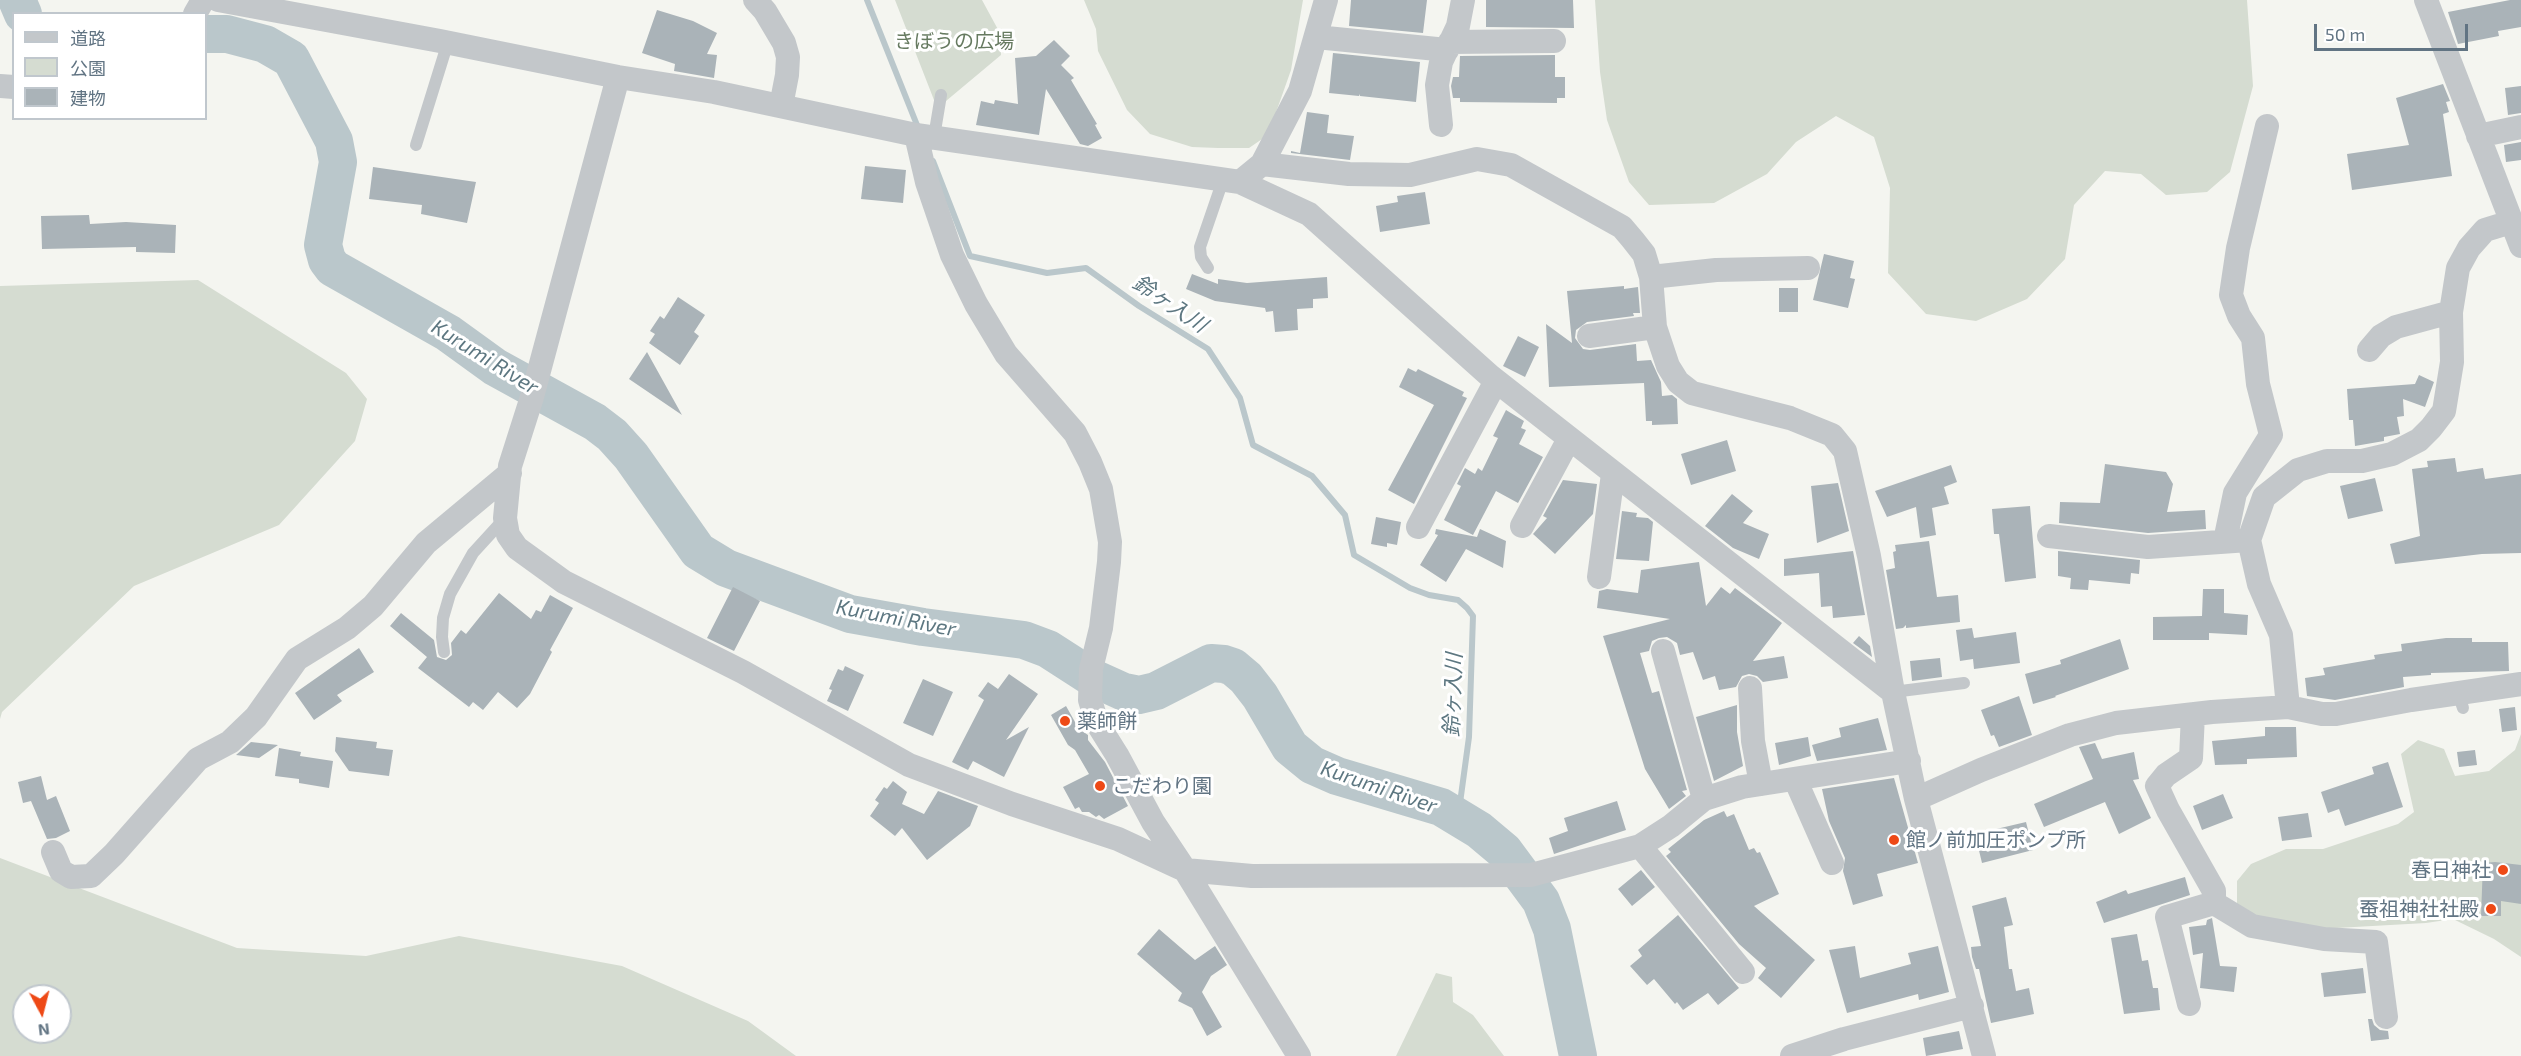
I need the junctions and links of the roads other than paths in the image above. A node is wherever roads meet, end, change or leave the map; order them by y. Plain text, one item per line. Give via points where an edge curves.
1 (218, 0) edge
2 (755, 0) edge
3 (1326, 0) edge
4 (1463, 0) edge
5 (2434, 1) edge
6 (1316, 37) junction
7 (1554, 41) dead end
8 (448, 42) junction
9 (1448, 46) junction
10 (618, 77) junction
11 (941, 95) dead end
12 (781, 106) junction
13 (1441, 125) dead end
14 (2267, 126) dead end
15 (2521, 127) edge
16 (925, 136) junction
17 (2478, 136) junction
18 (416, 145) dead end
19 (1262, 164) junction
20 (1231, 181) junction
21 (2511, 222) junction
22 (2521, 246) edge
23 (1208, 268) dead end
24 (1808, 268) dead end
25 (1651, 277) junction
26 (2451, 312) junction
27 (1655, 327) junction
28 (1589, 336) dead end
29 (2369, 350) dead end
30 (1496, 381) junction
31 (1569, 439) junction
32 (510, 473) junction
33 (1613, 474) junction
34 (506, 518) junction
35 (1522, 526) dead end
36 (1418, 527) dead end
37 (2049, 536) dead end
38 (2237, 541) junction
39 (1599, 577) dead end
40 (1663, 651) dead end
41 (444, 652) dead end
42 (1964, 683) dead end
43 (2521, 684) edge
44 (1750, 688) dead end
45 (1893, 692) junction
46 (2288, 707) junction
47 (2193, 714) junction
48 (1909, 761) junction
49 (1795, 779) junction
50 (1761, 784) junction
51 (1704, 799) junction
52 (1916, 799) junction
53 (1640, 846) junction
54 (53, 852) dead end
55 (1832, 863) dead end
56 (1185, 870) junction
57 (2214, 903) junction
58 (1743, 972) dead end
59 (2189, 1004) dead end
60 (1972, 1006) junction
61 (2386, 1017) dead end
62 (1299, 1056) edge
63 (1792, 1056) edge
64 (1984, 1056) edge

1 - 8 street
2 - 12 street via 784,43 788,57
3 - 6 street
4 - 9 street via 1458,26
5 - 17 street
6 - 9 street
6 - 19 street via 1300,91
7 - 9 street
8 - 10 street
8 - 18 lane
9 - 13 street via 1437,85
10 - 12 street
10 - 32 street
11 - 16 lane
12 - 16 street
14 - 38 street via 2231,295 2253,338 2258,384 2271,435 2235,493
15 - 17 street
16 - 20 street
16 - 56 street via 927,182 952,255 976,304 1006,354 1075,433 1101,489 1109,532 1109,562 1101,628 1091,669 1090,700 1097,723
17 - 21 street
19 - 20 street
19 - 25 street via 1349,174 1410,175 1477,159 1510,165 1622,227 1644,254
20 - 23 lane via 1200,247
20 - 30 street via 1309,214
21 - 22 street
21 - 26 street via 2485,230 2469,248 2458,268
24 - 25 street via 1716,270
25 - 27 street
26 - 29 street via 2396,327
26 - 38 street via 2452,362 2444,411 2431,428 2419,440 2392,454 2362,461 2327,461 2298,470 2264,497
27 - 28 street
27 - 45 street via 1668,366 1678,382 1692,393 1790,418 1832,435 1845,451 1869,555
30 - 31 street
30 - 36 street
31 - 33 street
31 - 35 street
32 - 34 street
32 - 54 street via 426,543 373,606 347,628 297,659 256,717 230,742 198,759 91,876 71,877 61,871
33 - 39 street
33 - 45 street
34 - 41 lane via 472,553 450,594 443,618
34 - 56 street via 508,536 518,548 564,582 743,672 909,765 1118,839
37 - 38 street via 2148,547
38 - 46 street via 2281,635
40 - 51 street
42 - 45 lane
43 - 46 street via 2461,701 2411,700 2336,714
44 - 50 street via 1753,741
45 - 48 street
46 - 47 street
47 - 52 street via 2116,723 2070,735
47 - 57 street via 2191,758 2157,786 2214,891
48 - 49 street
48 - 52 street
49 - 50 street
49 - 55 street
50 - 51 street
51 - 53 street
52 - 60 street
53 - 56 street via 1532,875 1252,876
53 - 58 street
56 - 62 street
57 - 59 street via 2167,917
57 - 61 street via 2252,926 2324,939 2376,942
60 - 63 street
60 - 64 street

